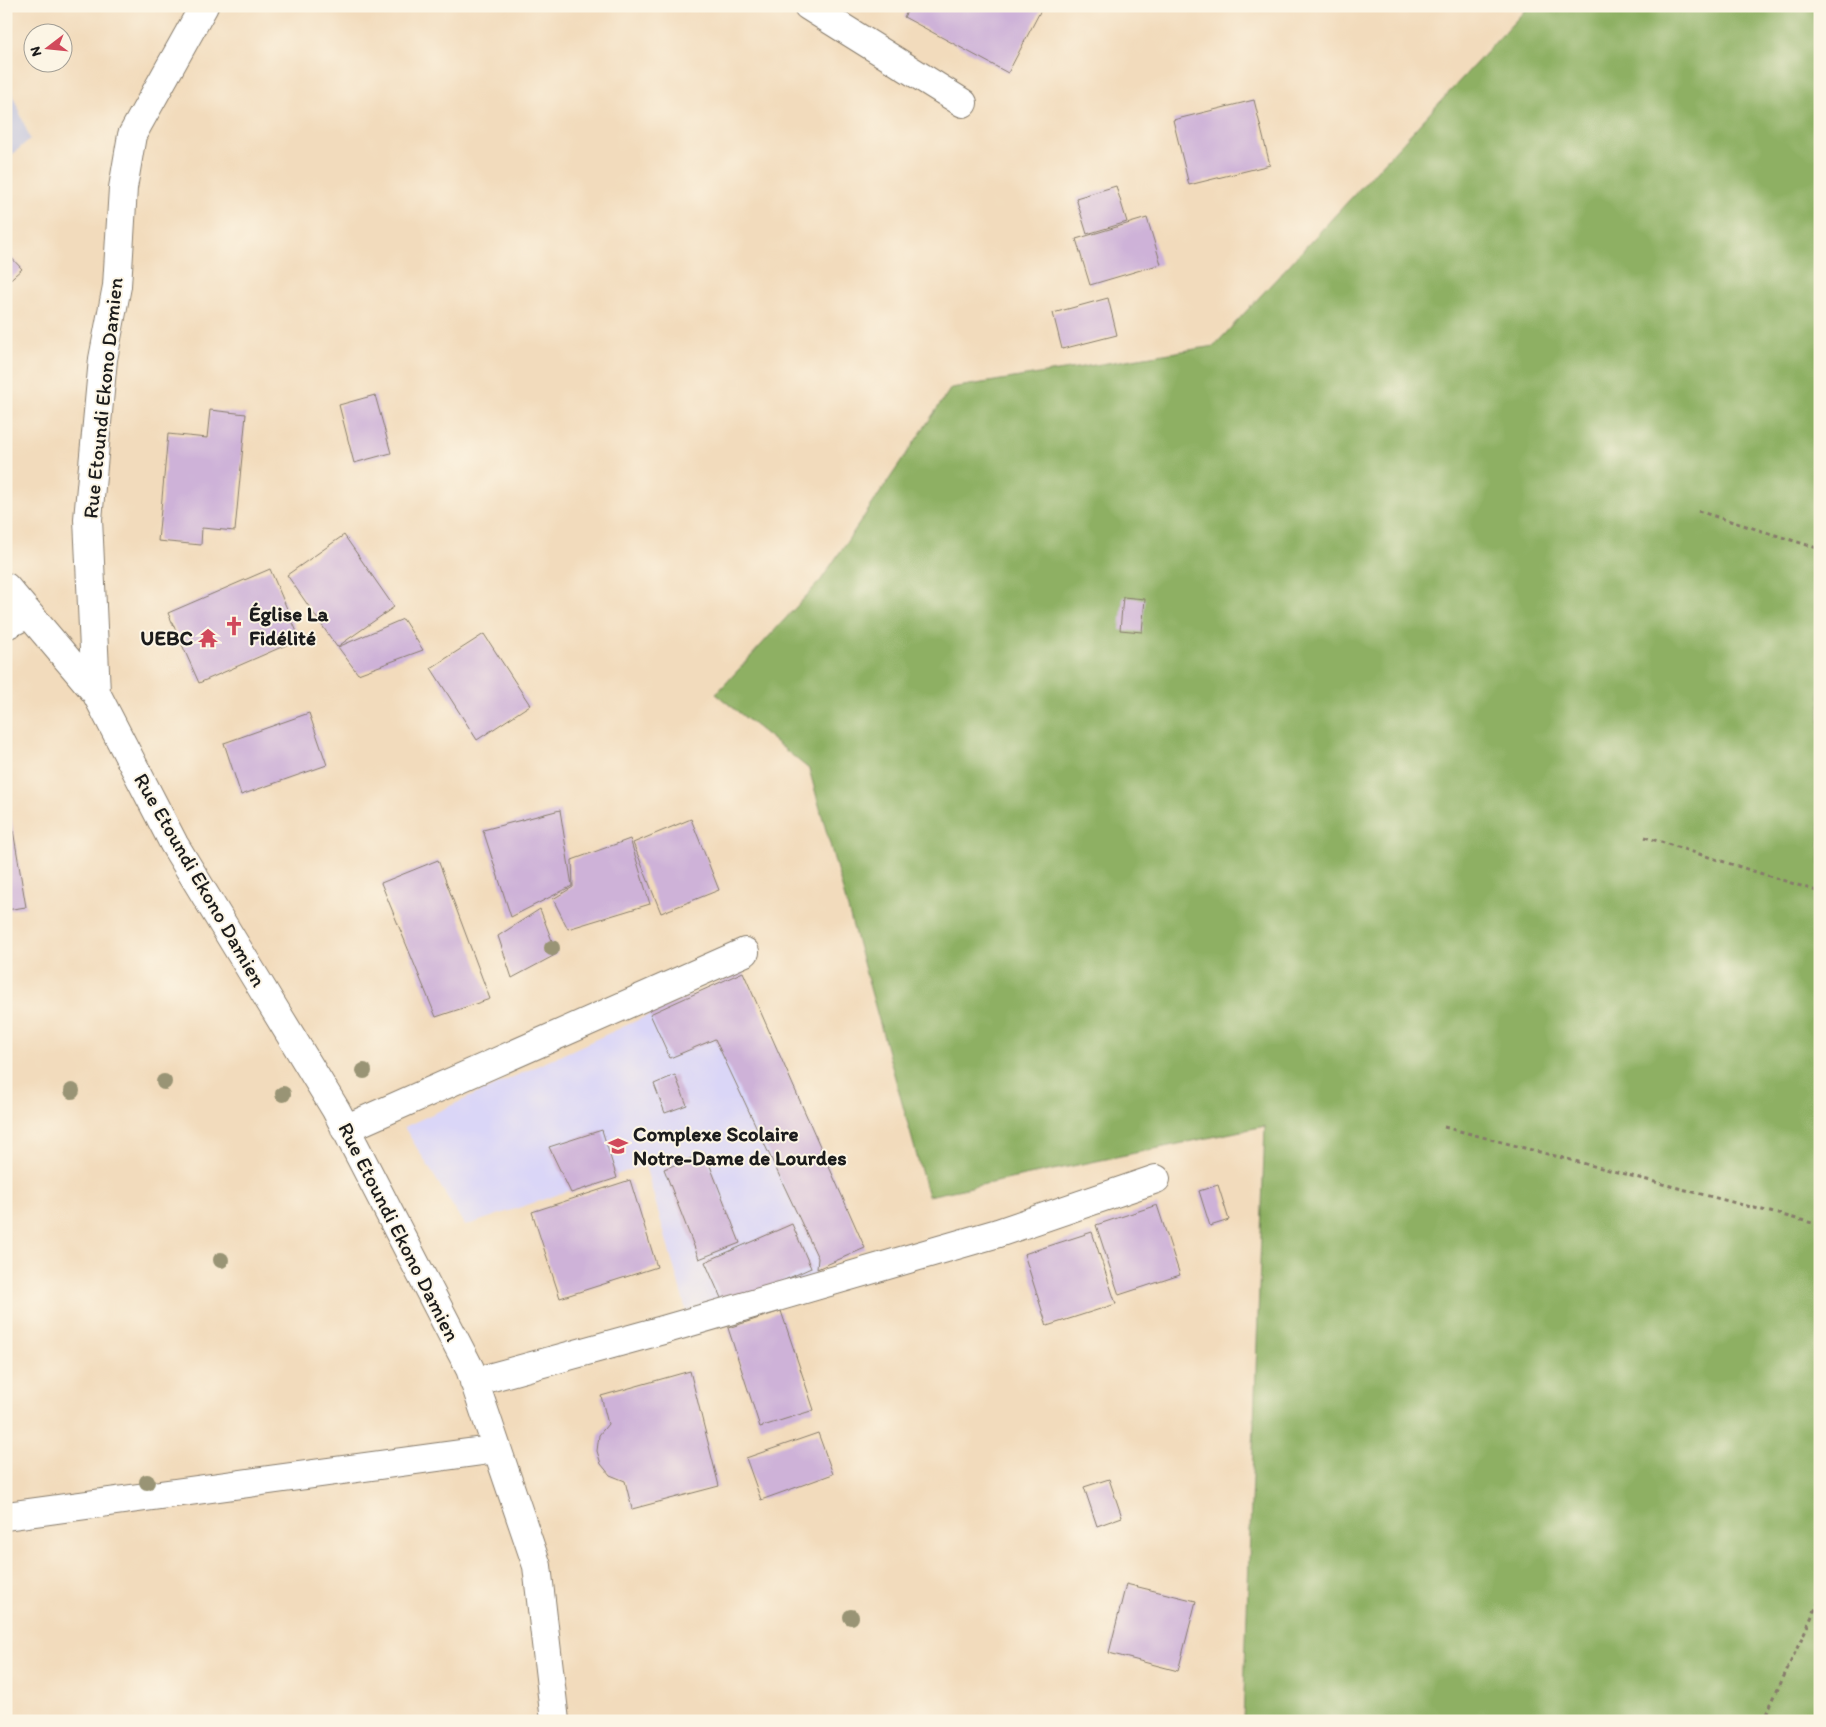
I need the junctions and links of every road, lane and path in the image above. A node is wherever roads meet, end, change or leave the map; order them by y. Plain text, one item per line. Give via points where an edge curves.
1 (204, 6) edge
2 (808, 6) edge
3 (962, 103) dead end
4 (1698, 511) dead end
5 (1820, 549) edge
6 (6, 587) edge
7 (17, 620) edge
8 (96, 693) junction
9 (1645, 837) dead end
10 (1820, 892) edge
11 (744, 952) dead end
12 (1444, 1127) dead end
13 (346, 1129) junction
14 (1156, 1179) dead end
15 (1820, 1225) edge
16 (474, 1382) junction
17 (497, 1449) junction
18 (6, 1516) edge
19 (1820, 1599) edge
20 (555, 1721) edge
21 (1763, 1721) edge

1 - 8 street, Rue Etoundi Ekono Damien via 132,135 123,188 117,286 104,359 88,519
2 - 3 street
4 - 5 path
6 - 7 street
7 - 8 street
8 - 13 street, Rue Etoundi Ekono Damien via 174,844
9 - 10 path
11 - 13 street
12 - 15 path
13 - 16 street, Rue Etoundi Ekono Damien
14 - 16 street via 998,1233
16 - 17 street, Rue Etoundi Ekono Damien
17 - 18 street
17 - 20 street, Rue Etoundi Ekono Damien via 537,1566
19 - 21 path

